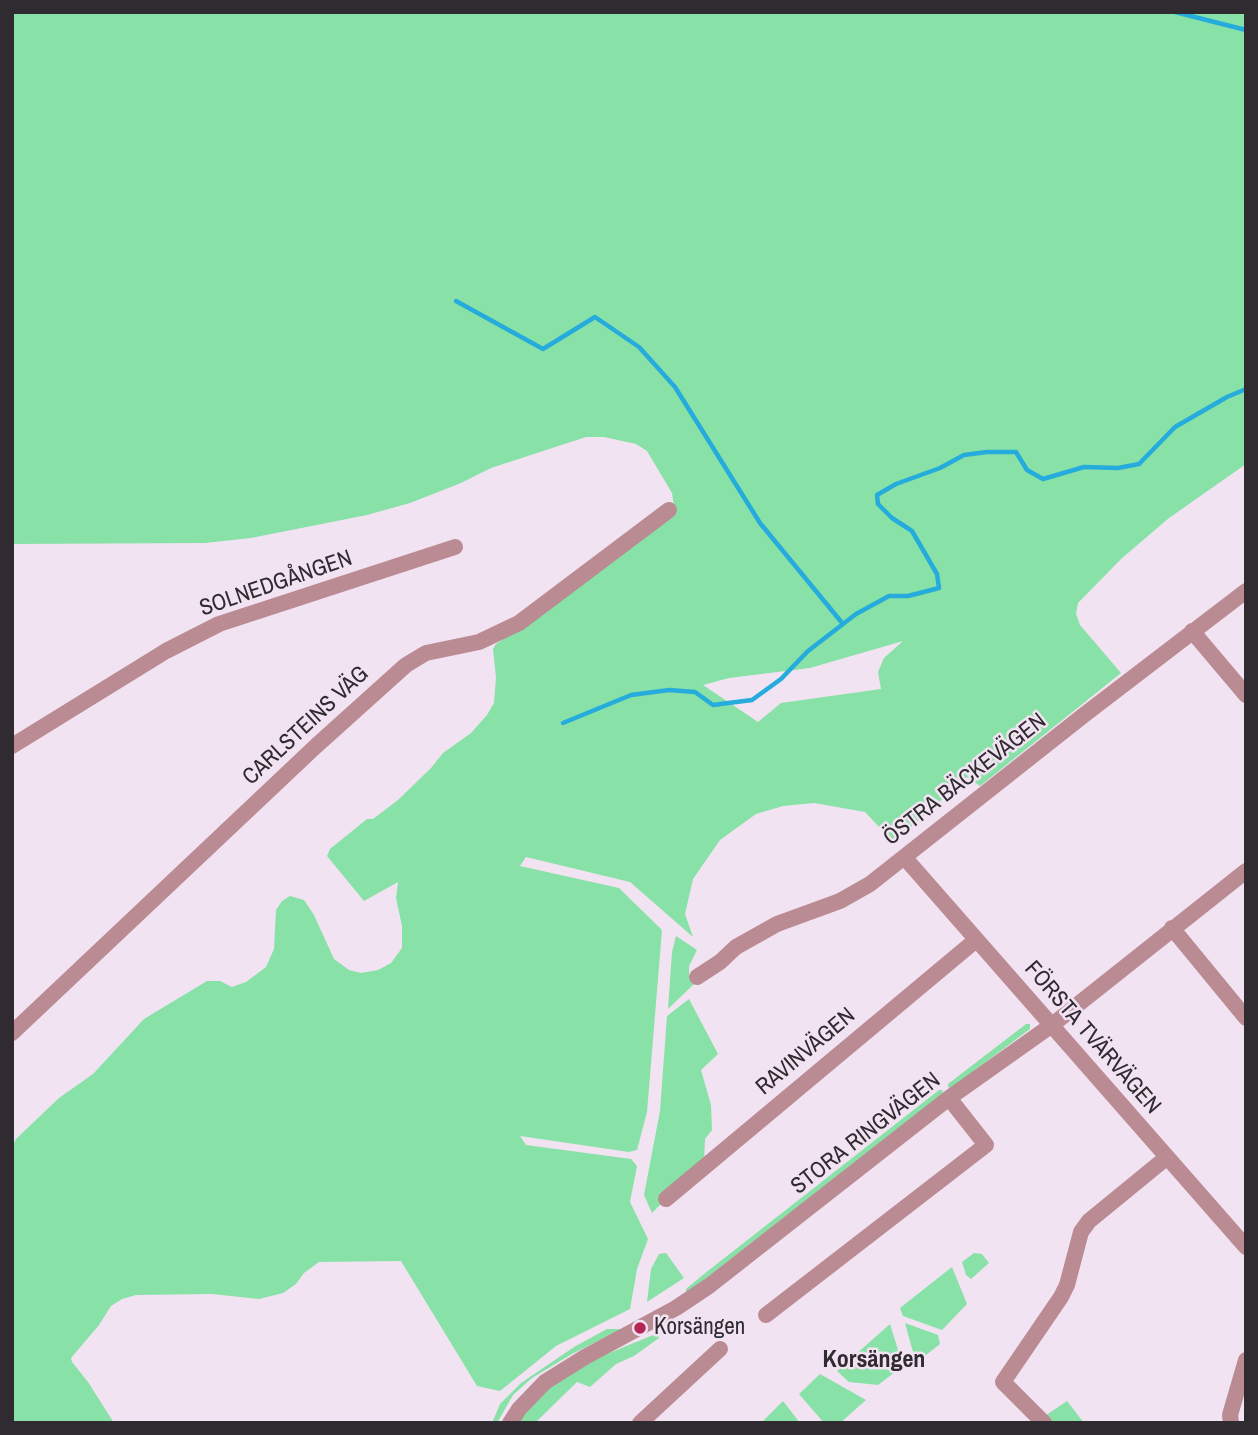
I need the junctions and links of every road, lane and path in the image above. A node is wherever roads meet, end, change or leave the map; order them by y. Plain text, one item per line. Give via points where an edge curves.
1 (669, 510) dead end
2 (455, 547) dead end
3 (1246, 591) edge
4 (1192, 631) junction
5 (1246, 695) edge
6 (12, 746) edge
7 (905, 858) junction
8 (1246, 870) edge
9 (1172, 928) junction
10 (976, 940) junction
11 (697, 977) dead end
12 (1246, 1018) edge
13 (1052, 1025) junction
14 (12, 1033) edge
15 (949, 1098) junction
16 (1166, 1158) junction
17 (666, 1199) dead end
18 (1246, 1247) edge
19 (766, 1315) dead end
20 (720, 1349) dead end
21 (1246, 1360) edge
22 (510, 1423) edge
23 (640, 1423) edge
24 (1044, 1423) edge
25 (1231, 1423) edge

1 - 14 street, CARLSTEINS VÄG via 519,623 479,642 426,653 406,665
2 - 6 street, SOLNEDGÅNGEN via 219,624 166,651
3 - 4 street, ÖSTRA BÄCKEVÄGEN
4 - 5 street
4 - 7 street, ÖSTRA BÄCKEVÄGEN
7 - 10 street, FÖRSTA TVÄRVÄGEN
7 - 11 street, ÖSTRA BÄCKEVÄGEN via 855,893 777,924 736,947
8 - 9 street, STORA RINGVÄGEN
9 - 12 street
9 - 13 street, STORA RINGVÄGEN
10 - 13 street, FÖRSTA TVÄRVÄGEN
10 - 17 street, RAVINVÄGEN
13 - 15 street, STORA RINGVÄGEN
13 - 16 street, FÖRSTA TVÄRVÄGEN
15 - 19 street via 986,1144
15 - 22 street, STORA RINGVÄGEN via 709,1286 545,1382
16 - 18 street, FÖRSTA TVÄRVÄGEN
16 - 24 street via 1081,1231 1062,1297 1003,1382
20 - 23 street
21 - 25 street

